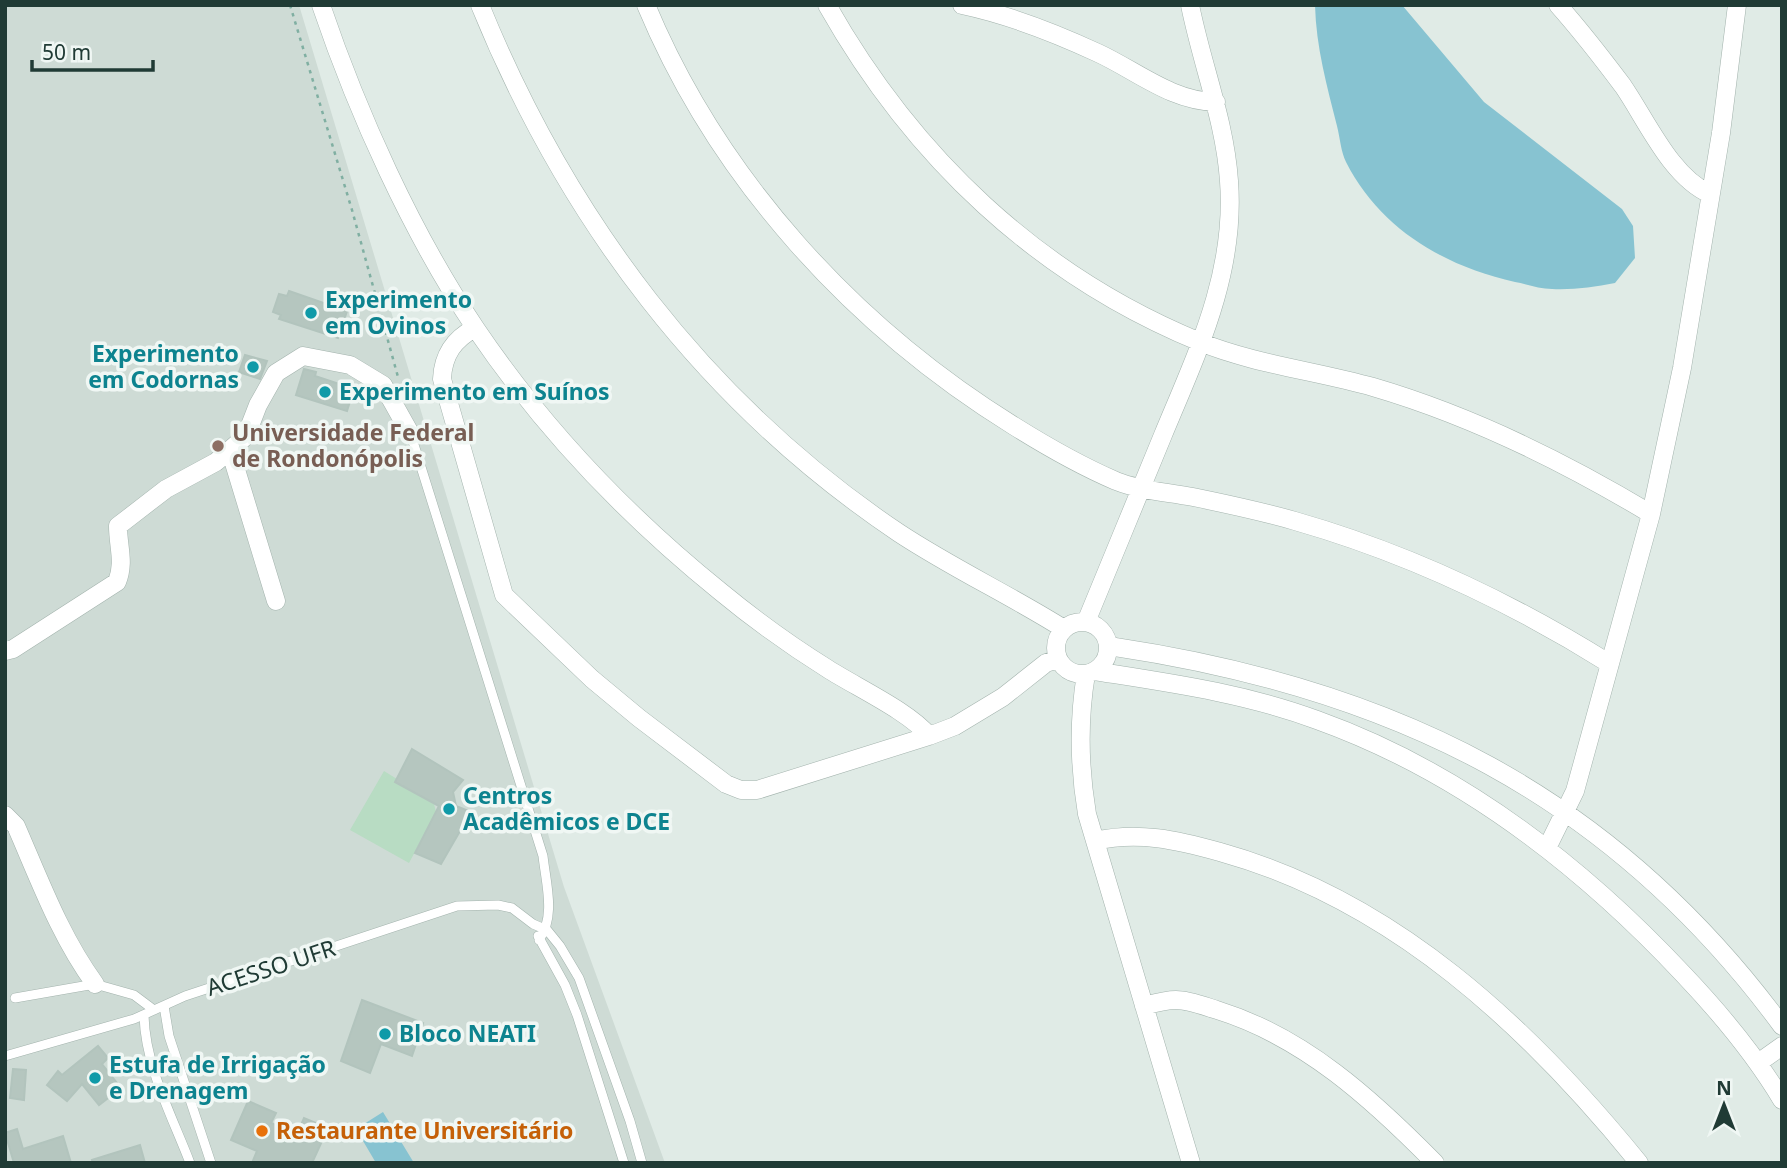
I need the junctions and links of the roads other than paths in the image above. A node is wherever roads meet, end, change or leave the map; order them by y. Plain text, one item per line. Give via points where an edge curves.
1 (321, 5) edge
2 (480, 5) edge
3 (646, 5) edge
4 (827, 5) edge
5 (962, 5) edge
6 (1190, 5) edge
7 (1558, 5) edge
8 (1737, 5) edge
9 (1216, 102) junction
10 (1710, 194) junction
11 (475, 328) junction
12 (1201, 343) junction
13 (411, 435) joint
14 (230, 450) junction
15 (1141, 489) junction
16 (1651, 514) junction
17 (276, 601) dead end
18 (1086, 622) junction
19 (1064, 629) junction
20 (1108, 644) junction
21 (5, 651) edge
22 (1058, 659) junction
23 (1610, 664) junction
24 (1090, 673) junction
25 (929, 736) junction
26 (1567, 812) junction
27 (5, 816) edge
28 (1095, 841) junction
29 (1547, 848) junction
30 (533, 924) junction
31 (547, 930) junction
32 (539, 940) junction
33 (579, 978) junction
34 (95, 984) junction
35 (565, 985) junction
36 (15, 999) dead end
37 (164, 1006) junction
38 (1144, 1006) junction
39 (154, 1010) junction
40 (144, 1015) junction
41 (1782, 1026) edge
42 (1782, 1046) edge
43 (5, 1056) edge
44 (1758, 1063) junction
45 (1782, 1100) edge
46 (190, 1163) edge
47 (211, 1163) edge
48 (624, 1163) edge
49 (642, 1163) edge
50 (1191, 1163) edge
51 (1435, 1163) edge
52 (1639, 1163) edge

1 - 11 street via 390,172
2 - 19 street via 522,102 573,194 632,280 699,361 774,435 855,502 942,560
3 - 15 street via 670,58 719,141 776,218 840,290 912,355 990,411 1074,460
4 - 12 street via 899,115 986,208 1088,284
5 - 9 street via 1066,39 1173,94
6 - 9 street
7 - 10 street via 1623,86 1677,170
8 - 10 street
9 - 12 street via 1227,156 1230,211 1224,266
10 - 16 street via 1682,368
11 - 25 street via 565,443 667,546 784,640 914,720
11 - 25 street via 452,346 442,379 503,595 592,678 682,752 726,785 741,790 757,790
12 - 15 street
12 - 16 street via 1374,387 1466,419 1561,462
13 - 14 street via 383,385 349,365 303,356 276,373 246,436
13 - 31 lane via 543,856 550,911
14 - 17 street
14 - 21 street via 166,489 118,526 123,566 117,582
15 - 18 street
15 - 23 street via 1255,511 1391,552 1483,592
16 - 23 street
18 - 19 street
18 - 20 street via 1101,629
19 - 22 street via 1056,643
20 - 24 street via 1105,660
20 - 26 street via 1271,677 1368,709 1450,745
22 - 24 street via 1070,671
22 - 25 street via 1046,663 980,713
23 - 26 street
24 - 28 street via 1079,730 1087,814
24 - 29 street via 1237,695 1317,720 1435,774
26 - 29 street
26 - 41 street via 1673,900 1736,966
27 - 34 street via 16,826 75,957
28 - 38 street
28 - 52 street via 1129,835 1231,855 1317,887 1373,917 1415,944 1510,1024 1578,1092
29 - 44 street via 1660,949
30 - 31 lane, ACESSO UFR
30 - 32 lane
30 - 37 lane, ACESSO UFR via 512,908 457,906
31 - 32 lane
31 - 33 lane
32 - 35 lane
33 - 35 lane
33 - 49 lane
34 - 36 lane
34 - 39 lane via 134,995
35 - 48 lane
37 - 39 lane, ACESSO UFR
37 - 47 lane via 169,1036
38 - 50 street
38 - 51 street via 1165,1000 1191,1002 1290,1042 1370,1101
39 - 40 lane, ACESSO UFR
40 - 43 lane, ACESSO UFR
40 - 46 lane via 153,1066
42 - 44 street
44 - 45 street

